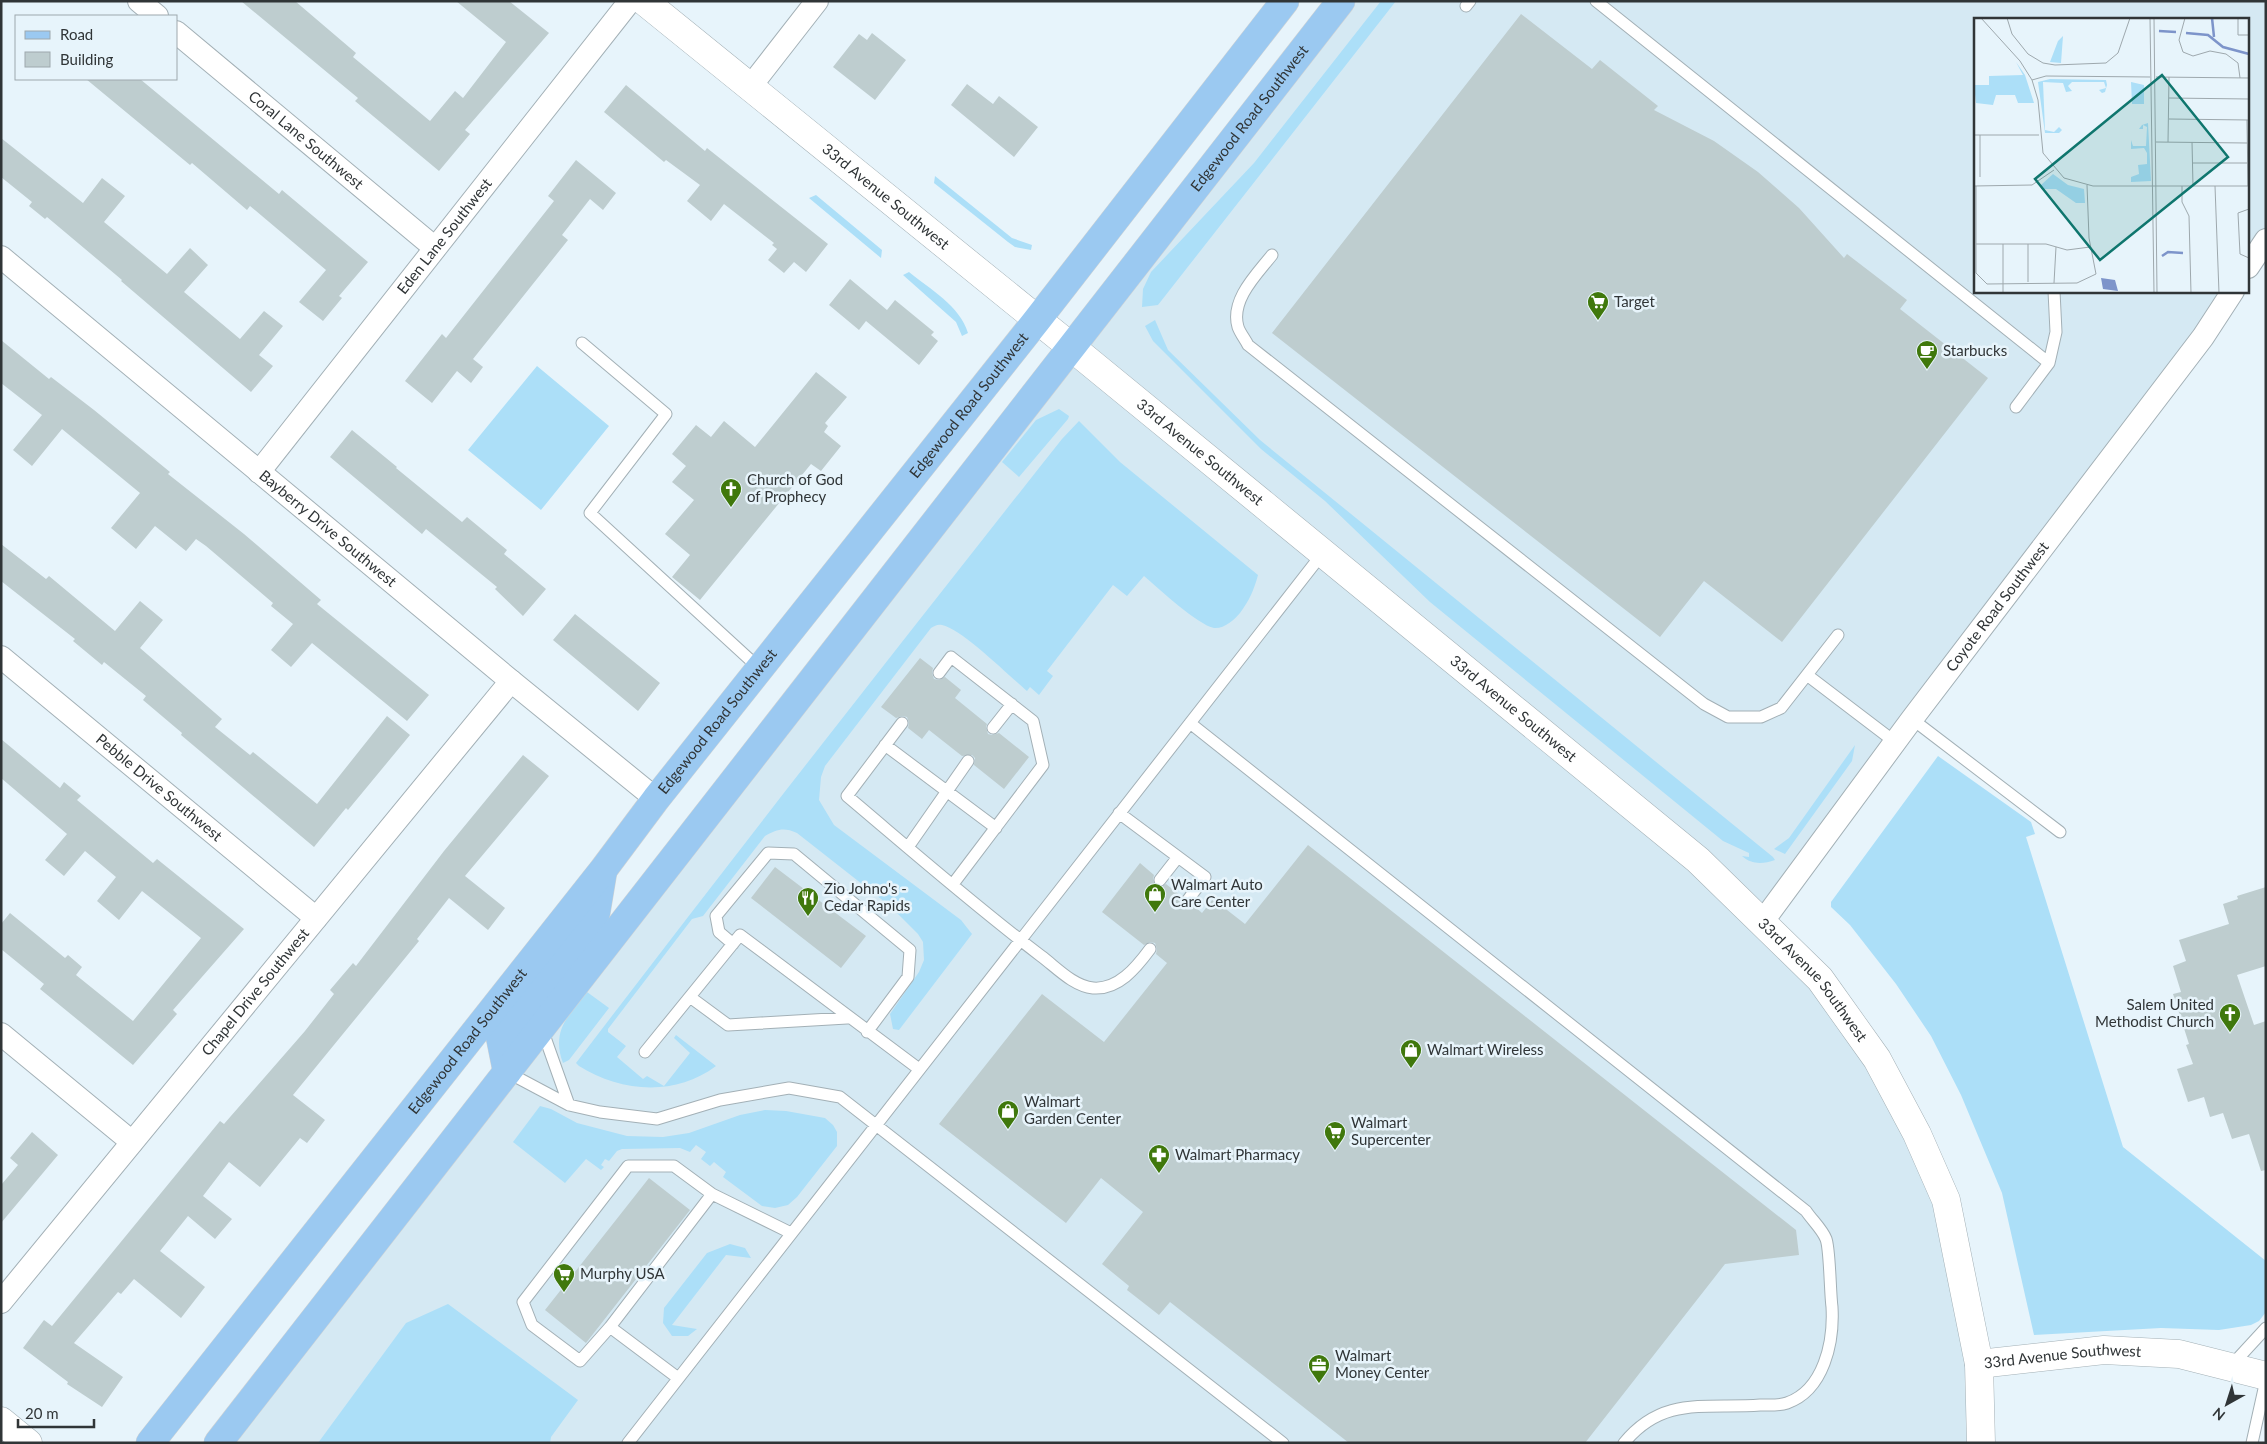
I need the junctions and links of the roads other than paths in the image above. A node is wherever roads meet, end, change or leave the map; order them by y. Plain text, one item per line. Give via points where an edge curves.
1 (139, 1) edge
2 (630, 1) edge
3 (644, 1) edge
4 (817, 1) edge
5 (1285, 1) edge
6 (1341, 1) edge
7 (1596, 1) edge
8 (156, 15) edge
9 (178, 34) edge
10 (750, 87) junction
11 (2266, 240) edge
12 (435, 248) junction
13 (1272, 255) dead end
14 (1, 257) edge
15 (2250, 264) edge
16 (2054, 292) edge
17 (2232, 292) edge
18 (1038, 320) junction
19 (582, 343) dead end
20 (1070, 346) junction
21 (2050, 363) junction
22 (2016, 407) dead end
23 (259, 472) junction
24 (1322, 554) junction
25 (1838, 635) dead end
26 (1, 657) edge
27 (760, 669) junction
28 (939, 673) dead end
29 (1807, 674) junction
30 (511, 681) junction
31 (1012, 704) junction
32 (1912, 719) junction
33 (902, 723) dead end
34 (1190, 723) junction
35 (993, 728) dead end
36 (1895, 742) junction
37 (885, 745) junction
38 (968, 761) dead end
39 (946, 791) junction
40 (656, 799) junction
41 (1119, 813) junction
42 (996, 828) junction
43 (2060, 832) dead end
44 (908, 847) junction
45 (1178, 857) junction
46 (603, 870) junction
47 (1160, 880) dead end
48 (954, 884) junction
49 (1187, 901) dead end
50 (316, 918) junction
51 (1763, 921) junction
52 (1020, 940) junction
53 (733, 944) junction
54 (1150, 949) dead end
55 (690, 996) junction
56 (847, 1018) junction
57 (542, 1028) junction
58 (867, 1032) junction
59 (1, 1034) edge
60 (645, 1052) dead end
61 (919, 1069) junction
62 (507, 1072) junction
63 (569, 1105) junction
64 (876, 1124) junction
65 (132, 1142) junction
66 (712, 1194) junction
67 (791, 1233) junction
68 (1, 1302) edge
69 (610, 1327) junction
70 (2266, 1328) edge
71 (1979, 1364) junction
72 (2231, 1366) junction
73 (2266, 1376) edge
74 (678, 1378) junction
75 (2266, 1380) edge
76 (1, 1421) edge
77 (28, 1443) edge
78 (150, 1443) edge
79 (218, 1443) edge
80 (628, 1443) edge
81 (1283, 1443) edge
82 (1624, 1443) edge
83 (1981, 1443) edge
84 (2252, 1443) edge

1 - 8 street
2 - 12 street, Eden Lane Southwest
3 - 10 street, 33rd Avenue Southwest
4 - 10 street
5 - 18 main road, Edgewood Road Southwest
6 - 20 main road, Edgewood Road Southwest
7 - 21 lane
9 - 12 street, Coral Lane Southwest
10 - 18 street, 33rd Avenue Southwest
11 - 15 street
12 - 23 street, Eden Lane Southwest
13 - 29 lane via 1238,305 1238,326 1248,345 1696,698 1728,717 1761,717 1781,708
14 - 23 street, Bayberry Drive Southwest
16 - 21 lane via 2056,332
17 - 32 street, Coyote Road Southwest via 2203,337
18 - 20 street, 33rd Avenue Southwest
18 - 27 main road, Edgewood Road Southwest
19 - 27 lane via 666,414 590,513
20 - 24 street, 33rd Avenue Southwest
20 - 57 main road, Edgewood Road Southwest
21 - 22 lane
23 - 30 street, Bayberry Drive Southwest
24 - 34 lane
24 - 51 street, 33rd Avenue Southwest via 1698,860
25 - 29 lane
26 - 50 street, Pebble Drive Southwest
27 - 40 main road, Edgewood Road Southwest
28 - 31 lane via 951,657
29 - 36 lane
30 - 40 street, Bayberry Drive Southwest
30 - 50 street, Chapel Drive Southwest
31 - 35 lane
31 - 42 lane via 1033,721 1043,765
32 - 36 street, Coyote Road Southwest
32 - 43 lane
33 - 37 lane
34 - 41 lane
34 - 82 lane via 1806,1211 1826,1240 1832,1317 1823,1369 1813,1386 1787,1403 1737,1407 1697,1405 1667,1412 1638,1426
36 - 51 street, Coyote Road Southwest
37 - 39 lane
37 - 44 lane via 847,796
38 - 39 lane
39 - 42 lane
39 - 44 lane
40 - 46 main road, Edgewood Road Southwest
41 - 45 lane
41 - 52 lane
42 - 48 lane
44 - 48 lane
45 - 47 lane
45 - 49 lane via 1205,877
46 - 62 main road via 596,913 500,1036
46 - 78 main road, Edgewood Road Southwest
48 - 52 lane
50 - 65 street, Chapel Drive Southwest
51 - 71 street, 33rd Avenue Southwest via 1820,979 1877,1060 1917,1134 1946,1200
52 - 54 lane via 1077,983 1092,988 1108,987 1120,980 1136,968
52 - 61 lane
53 - 55 lane
53 - 56 lane via 740,935
53 - 58 lane via 719,932 716,916 768,852 794,854 910,950 908,977
55 - 56 lane via 728,1025
55 - 60 lane
56 - 58 lane
57 - 62 main road, Edgewood Road Southwest
57 - 63 lane
58 - 61 lane
59 - 65 street
61 - 64 lane
62 - 63 lane
62 - 79 main road, Edgewood Road Southwest
63 - 64 lane via 657,1120 720,1100 789,1088 840,1097
64 - 67 lane
64 - 81 lane
65 - 68 street, Chapel Drive Southwest
66 - 67 lane
66 - 69 lane
66 - 69 lane via 674,1166 628,1166 523,1302 532,1325 580,1362
67 - 74 lane
69 - 74 lane
70 - 72 lane
71 - 72 street, 33rd Avenue Southwest via 2104,1350 2178,1354
71 - 83 street
72 - 73 street, 33rd Avenue Southwest
74 - 80 lane
75 - 84 lane
76 - 77 street

